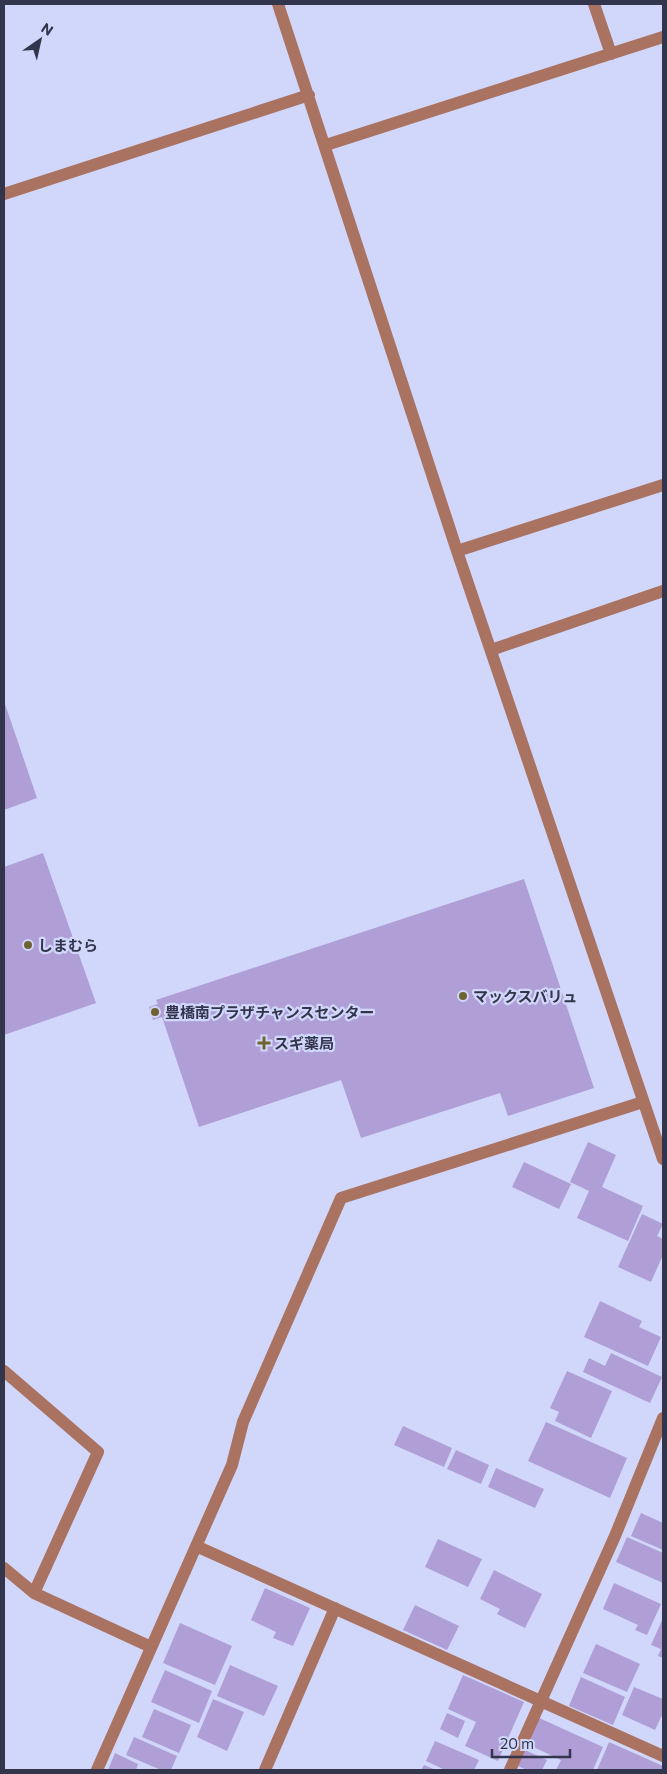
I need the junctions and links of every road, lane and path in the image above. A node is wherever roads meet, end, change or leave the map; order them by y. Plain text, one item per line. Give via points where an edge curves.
1 (278, 4) edge
2 (594, 4) edge
3 (663, 37) edge
4 (611, 54) junction
5 (308, 95) junction
6 (326, 145) junction
7 (4, 194) edge
8 (663, 485) edge
9 (457, 551) junction
10 (663, 591) edge
11 (491, 650) junction
12 (643, 1102) junction
13 (663, 1159) edge
14 (4, 1371) edge
15 (663, 1418) edge
16 (196, 1546) junction
17 (4, 1568) edge
18 (34, 1593) junction
19 (334, 1608) junction
20 (151, 1647) junction
21 (541, 1700) junction
22 (663, 1756) edge
23 (96, 1770) edge
24 (265, 1770) edge
25 (510, 1770) edge

1 - 5 street
2 - 4 street
3 - 4 street
4 - 6 street
5 - 6 street
5 - 7 street
6 - 9 street
8 - 9 street
9 - 11 street
10 - 11 street
11 - 12 street
12 - 13 street
12 - 16 street via 341,1198 243,1422 232,1465
14 - 18 street via 98,1452
15 - 21 street via 615,1536
16 - 19 street
16 - 20 street
17 - 18 street
18 - 20 street
19 - 21 street
19 - 24 street
20 - 23 street
21 - 22 street
21 - 25 street

